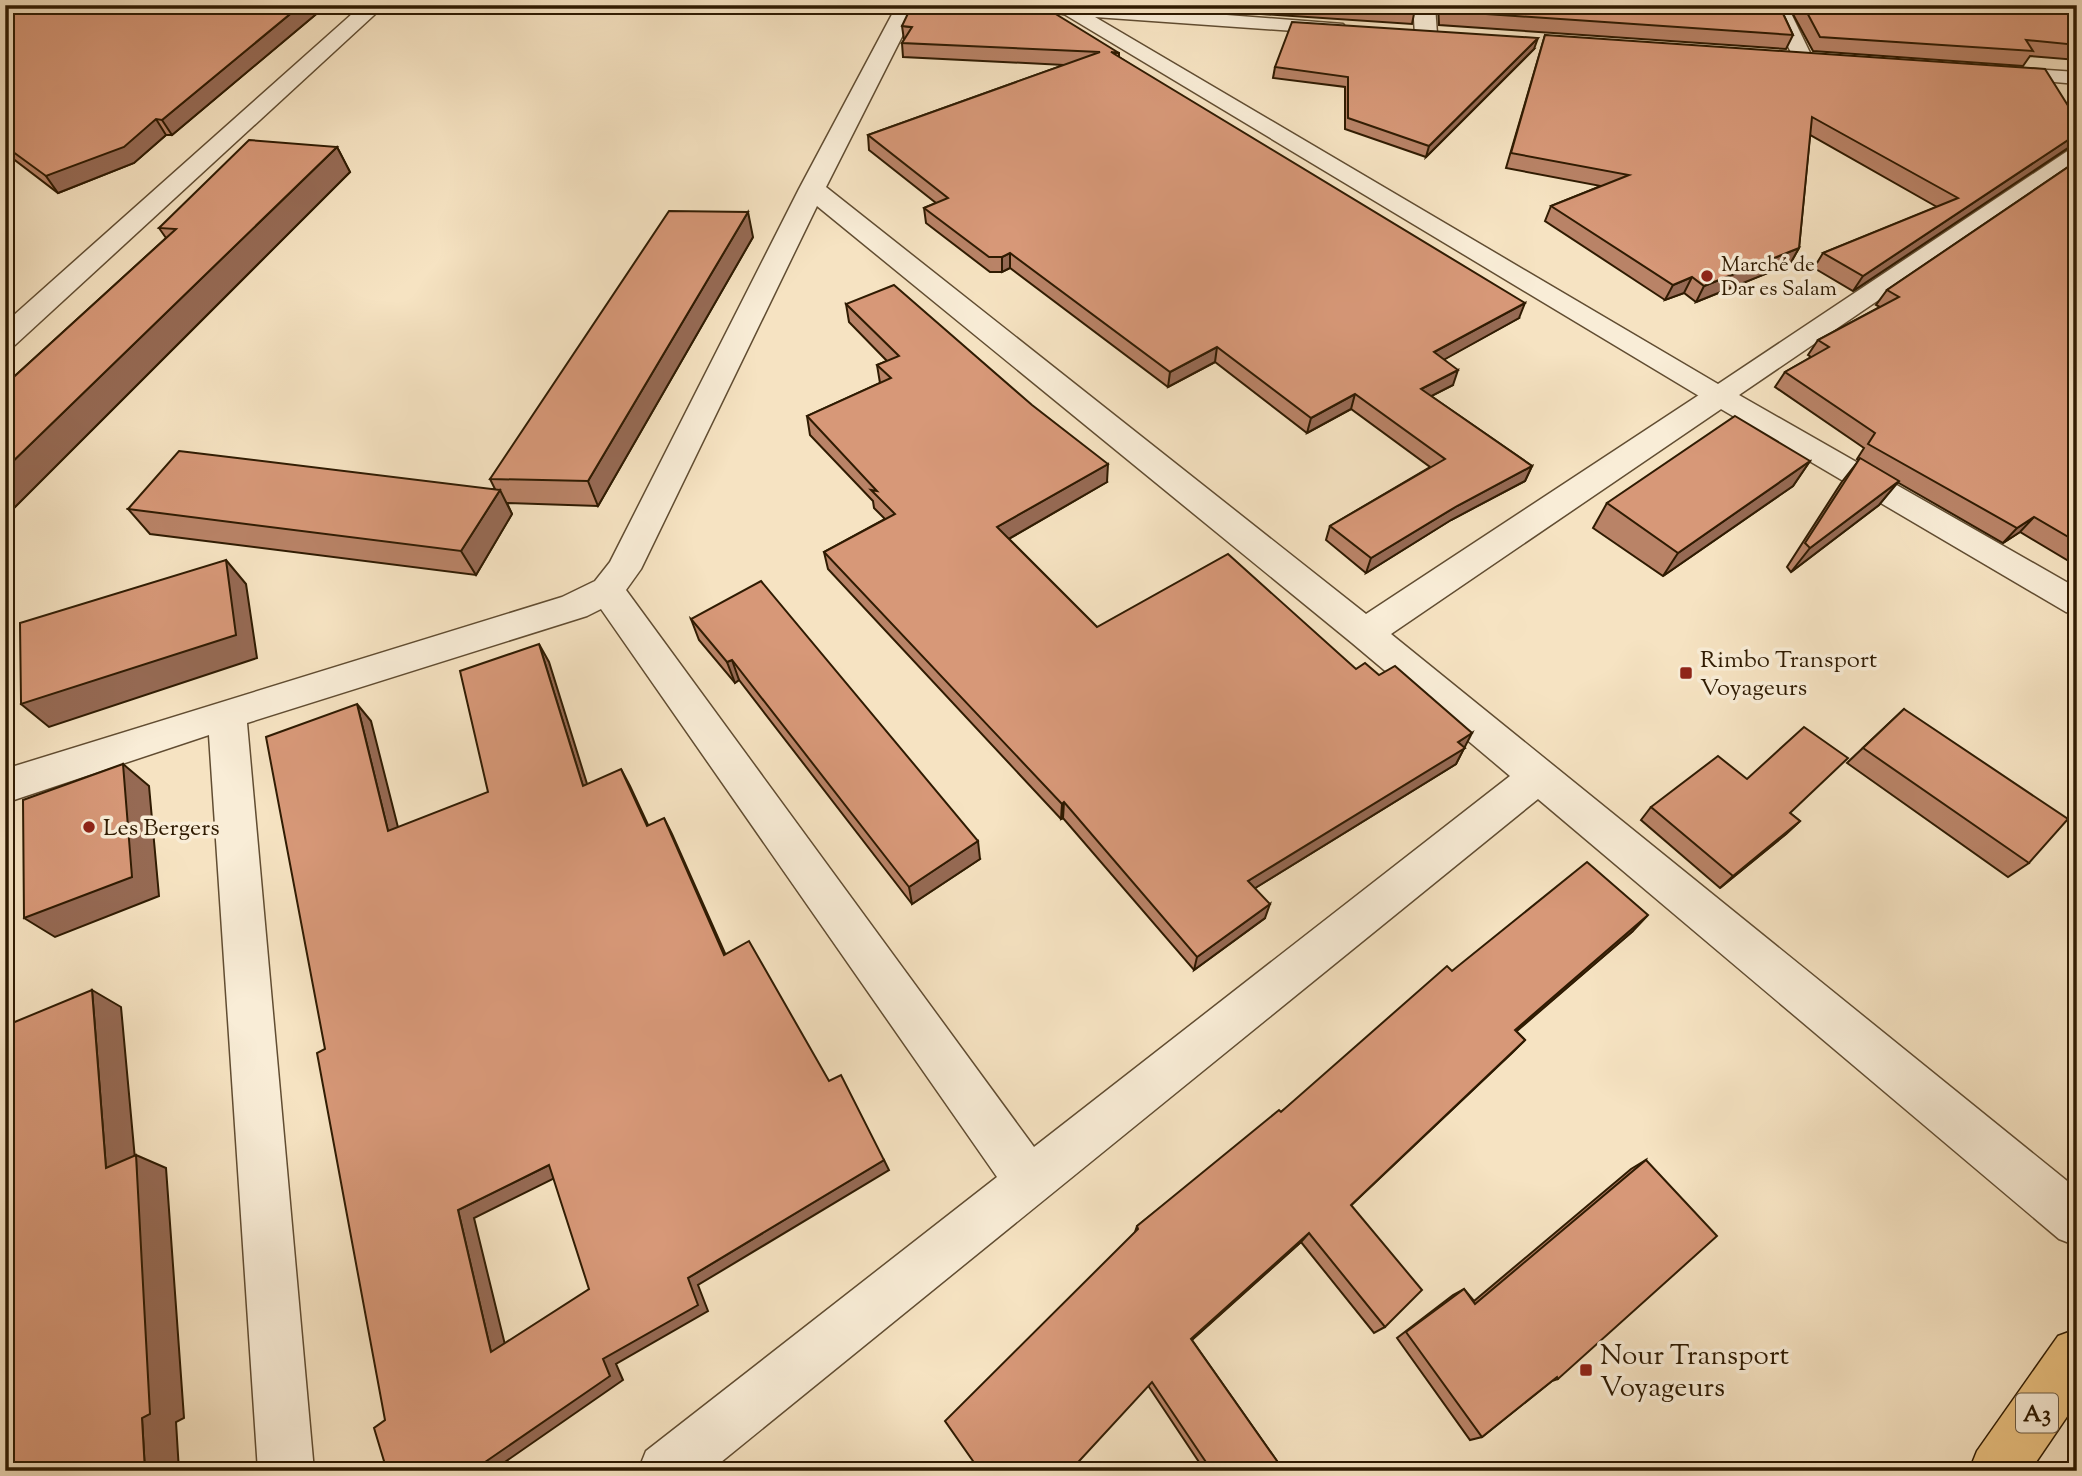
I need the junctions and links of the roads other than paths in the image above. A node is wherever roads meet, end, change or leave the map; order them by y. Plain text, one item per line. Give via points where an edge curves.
1 (374, 5) edge
2 (908, 5) edge
3 (1012, 5) edge
4 (1424, 5) edge
5 (1777, 5) edge
6 (1071, 8) edge
7 (1358, 29) edge
8 (1426, 34) edge
9 (1777, 59) edge
10 (1981, 72) edge
11 (2077, 78) edge
12 (2077, 155) edge
13 (813, 189) junction
14 (5, 340) edge
15 (1719, 396) junction
16 (607, 590) junction
17 (2077, 603) edge
18 (1365, 633) junction
19 (227, 714) junction
20 (1538, 776) junction
21 (5, 786) edge
22 (1029, 1181) junction
23 (2077, 1221) edge
24 (2077, 1355) edge
25 (286, 1471) edge
26 (666, 1471) edge
27 (1997, 1471) edge

1 - 14 street
2 - 13 street
3 - 6 street
4 - 8 street
5 - 9 street via 1811,62
6 - 7 street
6 - 15 street
10 - 11 street
12 - 15 street
13 - 16 street via 624,569
13 - 18 street
15 - 17 street
15 - 18 street
16 - 19 street via 574,607
16 - 22 street
18 - 20 street
19 - 21 street
19 - 25 street
20 - 22 street
20 - 23 street
22 - 26 street
24 - 27 highway, A3

